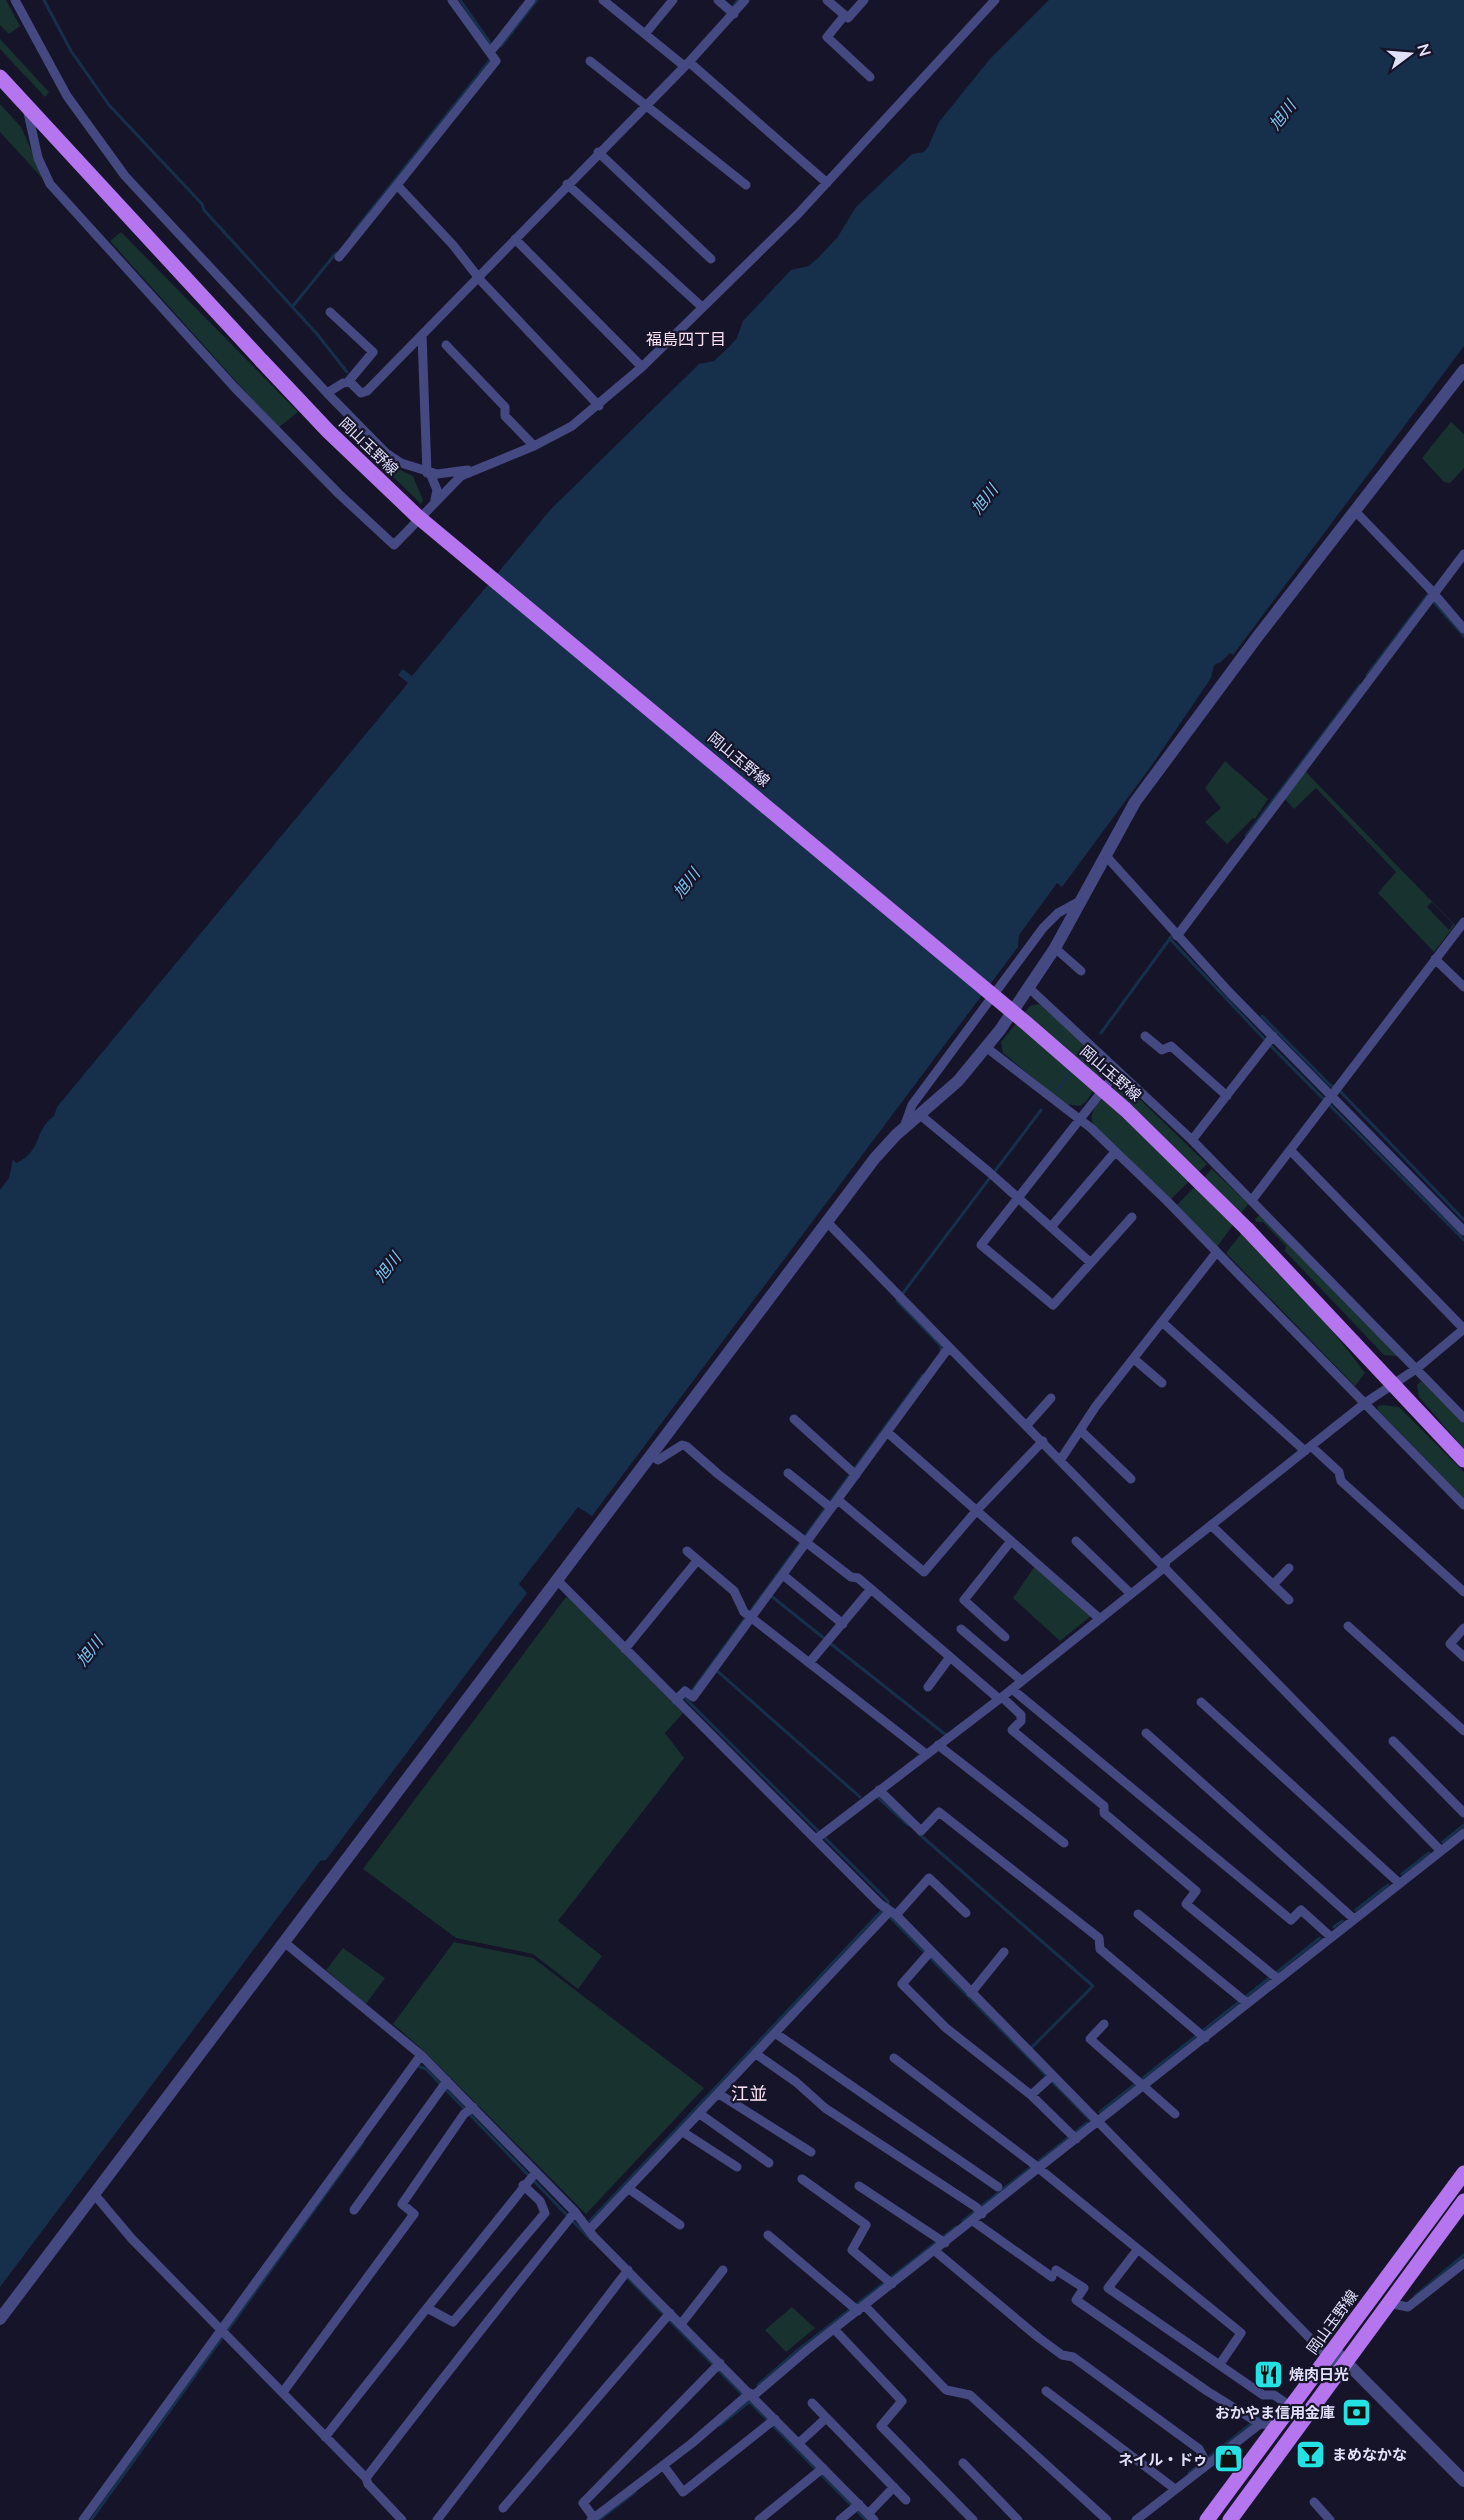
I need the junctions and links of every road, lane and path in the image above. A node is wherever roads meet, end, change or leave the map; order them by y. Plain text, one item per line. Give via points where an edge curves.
1 (15, 0) edge
2 (452, 0) edge
3 (531, 0) edge
4 (603, 0) edge
5 (673, 0) edge
6 (718, 0) edge
7 (745, 0) edge
8 (827, 0) edge
9 (864, 0) edge
10 (995, 0) edge
11 (731, 11) junction
12 (845, 15) junction
13 (645, 34) junction
14 (490, 51) junction
15 (590, 61) dead end
16 (686, 64) junction
17 (0, 76) edge
18 (870, 77) dead end
19 (26, 103) junction
20 (646, 103) junction
21 (598, 152) junction
22 (827, 183) junction
23 (567, 184) junction
24 (397, 185) junction
25 (746, 185) dead end
26 (514, 239) junction
27 (339, 257) dead end
28 (711, 259) dead end
29 (479, 276) junction
30 (702, 307) junction
31 (330, 312) dead end
32 (422, 335) junction
33 (447, 345) dead end
34 (642, 367) junction
35 (1464, 370) edge
36 (348, 382) junction
37 (327, 393) junction
38 (599, 405) junction
39 (534, 446) junction
40 (475, 469) junction
41 (429, 473) junction
42 (435, 501) junction
43 (1356, 512) junction
44 (1464, 554) edge
45 (1432, 594) junction
46 (1464, 629) edge
47 (1106, 856) junction
48 (1082, 900) junction
49 (1464, 922) edge
50 (1175, 933) junction
51 (1055, 948) junction
52 (1435, 959) junction
53 (1081, 971) dead end
54 (1464, 987) edge
55 (1029, 988) junction
56 (1145, 1036) dead end
57 (1270, 1040) junction
58 (987, 1048) junction
59 (1117, 1072) junction
60 (1332, 1095) junction
61 (1227, 1096) junction
62 (919, 1114) junction
63 (1078, 1119) junction
64 (904, 1128) junction
65 (1192, 1140) junction
66 (1290, 1150) junction
67 (1115, 1152) junction
68 (1018, 1198) junction
69 (1252, 1200) junction
70 (1132, 1217) dead end
71 (826, 1221) junction
72 (1051, 1227) junction
73 (1464, 1231) edge
74 (1216, 1253) junction
75 (1091, 1263) junction
76 (1162, 1322) junction
77 (1464, 1329) edge
78 (947, 1349) junction
79 (1134, 1359) junction
80 (1416, 1369) junction
81 (1162, 1383) dead end
82 (1393, 1386) junction
83 (1051, 1398) dead end
84 (1365, 1403) junction
85 (1464, 1418) edge
86 (794, 1419) dead end
87 (1027, 1425) junction
88 (1080, 1430) junction
89 (887, 1432) junction
90 (1041, 1444) junction
91 (1308, 1449) junction
92 (650, 1455) junction
93 (1061, 1459) junction
94 (1464, 1460) edge
95 (788, 1473) dead end
96 (855, 1474) junction
97 (1131, 1479) dead end
98 (838, 1500) junction
99 (827, 1505) junction
100 (1464, 1505) edge
101 (977, 1510) junction
102 (1211, 1525) junction
103 (804, 1539) junction
104 (1011, 1540) junction
105 (1076, 1541) dead end
106 (687, 1551) dead end
107 (696, 1562) junction
108 (1165, 1567) junction
109 (1289, 1568) dead end
110 (783, 1575) junction
111 (557, 1580) junction
112 (1273, 1585) junction
113 (871, 1589) junction
114 (1128, 1592) junction
115 (1464, 1592) edge
116 (1289, 1600) dead end
117 (748, 1615) junction
118 (1098, 1617) junction
119 (843, 1624) junction
120 (1348, 1626) dead end
121 (1464, 1628) edge
122 (961, 1629) dead end
123 (1005, 1637) dead end
124 (625, 1649) junction
125 (950, 1657) junction
126 (1464, 1657) edge
127 (810, 1663) junction
128 (1019, 1679) junction
129 (928, 1688) dead end
130 (1012, 1689) junction
131 (999, 1697) junction
132 (676, 1700) junction
133 (1201, 1702) dead end
134 (1464, 1731) edge
135 (1146, 1733) dead end
136 (1393, 1741) dead end
137 (938, 1745) junction
138 (926, 1754) junction
139 (879, 1790) junction
140 (1464, 1813) edge
141 (1464, 1833) edge
142 (820, 1836) junction
143 (1064, 1843) dead end
144 (1441, 1851) junction
145 (1399, 1883) junction
146 (888, 1910) junction
147 (966, 1913) dead end
148 (1138, 1914) dead end
149 (1354, 1919) junction
150 (1331, 1937) junction
151 (284, 1942) junction
152 (1004, 1952) dead end
153 (928, 1954) junction
154 (1275, 1976) junction
155 (971, 1993) junction
156 (1244, 2001) junction
157 (1104, 2024) dead end
158 (775, 2033) junction
159 (1202, 2035) junction
160 (756, 2054) junction
161 (421, 2055) junction
162 (894, 2058) dead end
163 (1050, 2077) junction
164 (1140, 2083) junction
165 (444, 2084) junction
166 (719, 2094) junction
167 (1031, 2095) junction
168 (469, 2110) junction
169 (700, 2114) junction
170 (1176, 2114) dead end
171 (1098, 2122) junction
172 (684, 2132) junction
173 (1074, 2136) junction
174 (811, 2152) dead end
175 (769, 2163) dead end
176 (1035, 2166) junction
177 (737, 2167) dead end
178 (1464, 2173) edge
179 (530, 2178) junction
180 (802, 2179) dead end
181 (859, 2186) dead end
182 (998, 2187) dead end
183 (629, 2189) junction
184 (94, 2194) junction
185 (547, 2195) junction
186 (1464, 2201) edge
187 (354, 2211) dead end
188 (979, 2211) junction
189 (572, 2216) junction
190 (973, 2221) junction
191 (680, 2225) dead end
192 (590, 2229) junction
193 (768, 2235) dead end
194 (941, 2241) junction
195 (1137, 2249) junction
196 (934, 2251) junction
197 (1464, 2263) edge
198 (723, 2270) dead end
199 (625, 2273) junction
200 (889, 2282) junction
201 (1388, 2304) junction
202 (428, 2308) junction
203 (857, 2308) junction
204 (668, 2316) junction
205 (0, 2319) edge
206 (681, 2324) junction
207 (835, 2330) junction
208 (226, 2333) junction
209 (1331, 2354) junction
210 (1220, 2364) junction
211 (1344, 2365) junction
212 (717, 2366) junction
213 (1046, 2391) dead end
214 (283, 2392) junction
215 (748, 2396) junction
216 (812, 2403) dead end
217 (1293, 2408) junction
218 (826, 2418) junction
219 (1256, 2421) junction
220 (771, 2422) junction
221 (1281, 2425) junction
222 (325, 2437) junction
223 (799, 2443) junction
224 (1205, 2461) junction
225 (963, 2463) dead end
226 (664, 2467) junction
227 (820, 2471) junction
228 (366, 2478) junction
229 (1464, 2481) edge
230 (894, 2487) junction
231 (1172, 2487) junction
232 (906, 2500) dead end
233 (1314, 2502) dead end
234 (856, 2507) junction
235 (503, 2508) dead end
236 (871, 2517) edge
237 (593, 2519) edge
238 (83, 2520) edge
239 (402, 2520) edge
240 (437, 2520) edge
241 (759, 2520) edge
242 (840, 2520) edge
243 (974, 2520) edge
244 (1018, 2520) edge
245 (1107, 2520) edge
246 (1136, 2520) edge
247 (1208, 2520) edge
248 (1230, 2520) edge
249 (1330, 2520) edge

1 - 37 street via 67,96 125,176
2 - 14 street
3 - 14 street
4 - 13 street
5 - 13 street
6 - 11 street
7 - 11 street
8 - 12 street
9 - 12 street via 848,18
10 - 22 street
11 - 16 street
12 - 18 street via 827,37
13 - 16 street
14 - 24 street via 496,61
15 - 20 street
16 - 20 street
16 - 22 street
17 - 19 main road, 岡山玉野線
19 - 42 street via 38,158 50,184 235,388 339,494 394,545
19 - 82 main road, 岡山玉野線, bridge via 328,431 417,516 1126,1110 1247,1229
20 - 21 street
20 - 25 street
21 - 23 street
21 - 28 street
22 - 30 street
23 - 26 street
23 - 30 street
24 - 27 street
24 - 29 street
26 - 29 street
26 - 34 street
29 - 32 street
29 - 38 street
30 - 34 street
31 - 36 street via 373,352
32 - 36 street via 367,391 361,393
32 - 41 street
33 - 39 street via 505,407 505,416
34 - 38 street
35 - 43 street
36 - 37 street
37 - 41 street via 386,453
38 - 39 street via 572,426
39 - 40 street
40 - 41 street
40 - 42 street via 460,476
41 - 42 street via 437,490
43 - 45 street
43 - 47 street via 1142,793
44 - 45 street
45 - 46 street
45 - 50 street
47 - 48 street
47 - 50 street
48 - 51 street
48 - 64 street via 1058,913 1043,928 912,1105
49 - 52 street
50 - 57 street
51 - 53 street
51 - 55 street
52 - 54 street
52 - 60 street
55 - 58 street
55 - 59 street
56 - 61 street via 1162,1050 1171,1046
57 - 60 street
57 - 61 street
58 - 62 street via 958,1081
58 - 63 street
59 - 63 street
59 - 65 street
60 - 66 street
60 - 73 street
61 - 65 street
62 - 64 street
62 - 68 street
63 - 67 street
63 - 68 street
64 - 71 street
65 - 69 street
66 - 69 street
66 - 77 street
67 - 72 street
67 - 74 street
68 - 72 street
68 - 75 street via 981,1245 1053,1305
69 - 80 street
70 - 75 street
71 - 78 street
71 - 92 street
72 - 75 street
74 - 76 street
74 - 84 street
76 - 79 street
76 - 91 street
77 - 80 street
78 - 87 street
78 - 89 street
79 - 81 street
79 - 88 street
80 - 82 street
80 - 85 street
82 - 84 street
82 - 94 main road, 岡山玉野線
83 - 87 street
84 - 91 street
84 - 100 street
86 - 96 street
87 - 90 street
88 - 93 street
88 - 97 street
89 - 96 street
89 - 101 street
90 - 93 street
90 - 101 street
91 - 102 street
91 - 115 street via 1339,1472 1341,1481
92 - 103 street via 658,1460 686,1446
92 - 111 street
93 - 108 street
95 - 99 street
96 - 98 street
98 - 99 street
98 - 101 street via 924,1572
99 - 103 street
101 - 104 street
102 - 108 street via 1166,1561
102 - 112 street
103 - 110 street
103 - 113 street
104 - 118 street
104 - 123 street via 964,1600
105 - 114 street
106 - 107 street
107 - 117 street via 734,1591
107 - 124 street
108 - 114 street
108 - 144 street
109 - 112 street
110 - 117 street
110 - 119 street
111 - 124 street
111 - 151 street
112 - 116 street
113 - 119 street
113 - 125 street
114 - 118 street
117 - 127 street
117 - 132 street via 689,1694 685,1691
118 - 128 street
119 - 127 street
120 - 134 street
121 - 126 street via 1450,1644
122 - 128 street
124 - 132 street
125 - 129 street
125 - 131 street
127 - 138 street
128 - 130 street
130 - 131 street
130 - 150 street via 1291,1920 1301,1910
131 - 137 street
131 - 154 street via 1021,1715 1022,1721 1012,1730 1104,1806 1104,1814 1196,1891 1186,1904
132 - 142 street
133 - 145 street
135 - 149 street
136 - 140 street
137 - 138 street
137 - 143 street
138 - 139 street
139 - 142 street
139 - 159 street via 921,1831 939,1812 1099,1938 1100,1949
141 - 144 street
142 - 146 street
144 - 145 street
145 - 149 street
146 - 147 street via 929,1878
146 - 153 street
146 - 158 street
148 - 156 street
149 - 150 street
150 - 154 street
151 - 161 street
151 - 184 street
152 - 155 street
153 - 155 street
153 - 167 street via 902,1984 946,2028
154 - 156 street
155 - 163 street
156 - 159 street
157 - 164 street via 1090,2039
158 - 160 street
158 - 182 street
159 - 164 street
160 - 166 street
160 - 188 street via 825,2108
161 - 165 street
161 - 208 street
162 - 176 street
163 - 167 street
163 - 171 street
164 - 170 street
164 - 171 street
165 - 168 street
165 - 187 street
166 - 169 street
166 - 174 street
167 - 173 street
168 - 179 street
168 - 214 street via 402,2204 414,2214
169 - 172 street
169 - 175 street
171 - 173 street
171 - 209 street
172 - 177 street
172 - 183 street
173 - 176 street
176 - 188 street
176 - 195 street
178 - 209 main road, 岡山玉野線
179 - 185 street
179 - 185 street
179 - 202 street
180 - 200 street via 866,2225 852,2250
181 - 194 street
183 - 191 street
183 - 192 street
184 - 205 street
184 - 208 street via 132,2239
185 - 189 street
185 - 202 street via 545,2213 453,2322
186 - 201 main road
188 - 190 street
189 - 192 street
189 - 228 street
190 - 194 street
190 - 219 street via 1084,2288 1076,2300
192 - 199 street
193 - 203 street
194 - 196 street
195 - 210 street via 1241,2333
195 - 210 street via 1108,2288
196 - 200 street
196 - 224 street via 1039,2338 1161,2419 1199,2450
197 - 201 street via 1408,2307
198 - 206 street
199 - 204 street
199 - 240 street
200 - 203 street
201 - 211 main road
202 - 222 street
203 - 207 street
203 - 245 street via 946,2390 970,2395
204 - 206 street
204 - 235 street
206 - 212 street
207 - 215 street
207 - 243 street via 902,2401 881,2426
208 - 214 street
208 - 238 street
209 - 211 street
209 - 217 main road, 岡山玉野線
210 - 217 street via 1263,2395 1274,2395
211 - 229 street
211 - 248 main road
212 - 215 street
212 - 237 street via 583,2503
213 - 231 street
214 - 222 street
215 - 220 street
215 - 226 street
216 - 218 street
217 - 221 main road, 岡山玉野線
218 - 223 street
218 - 230 street
219 - 221 street
219 - 224 street
220 - 223 street
220 - 226 street via 683,2492
221 - 247 main road, 岡山玉野線
222 - 228 street
223 - 227 street
224 - 231 street
225 - 244 street
226 - 237 street
227 - 234 street
227 - 241 street
228 - 239 street
230 - 232 street
230 - 236 street
231 - 246 street
233 - 249 street
234 - 236 street
234 - 242 street

